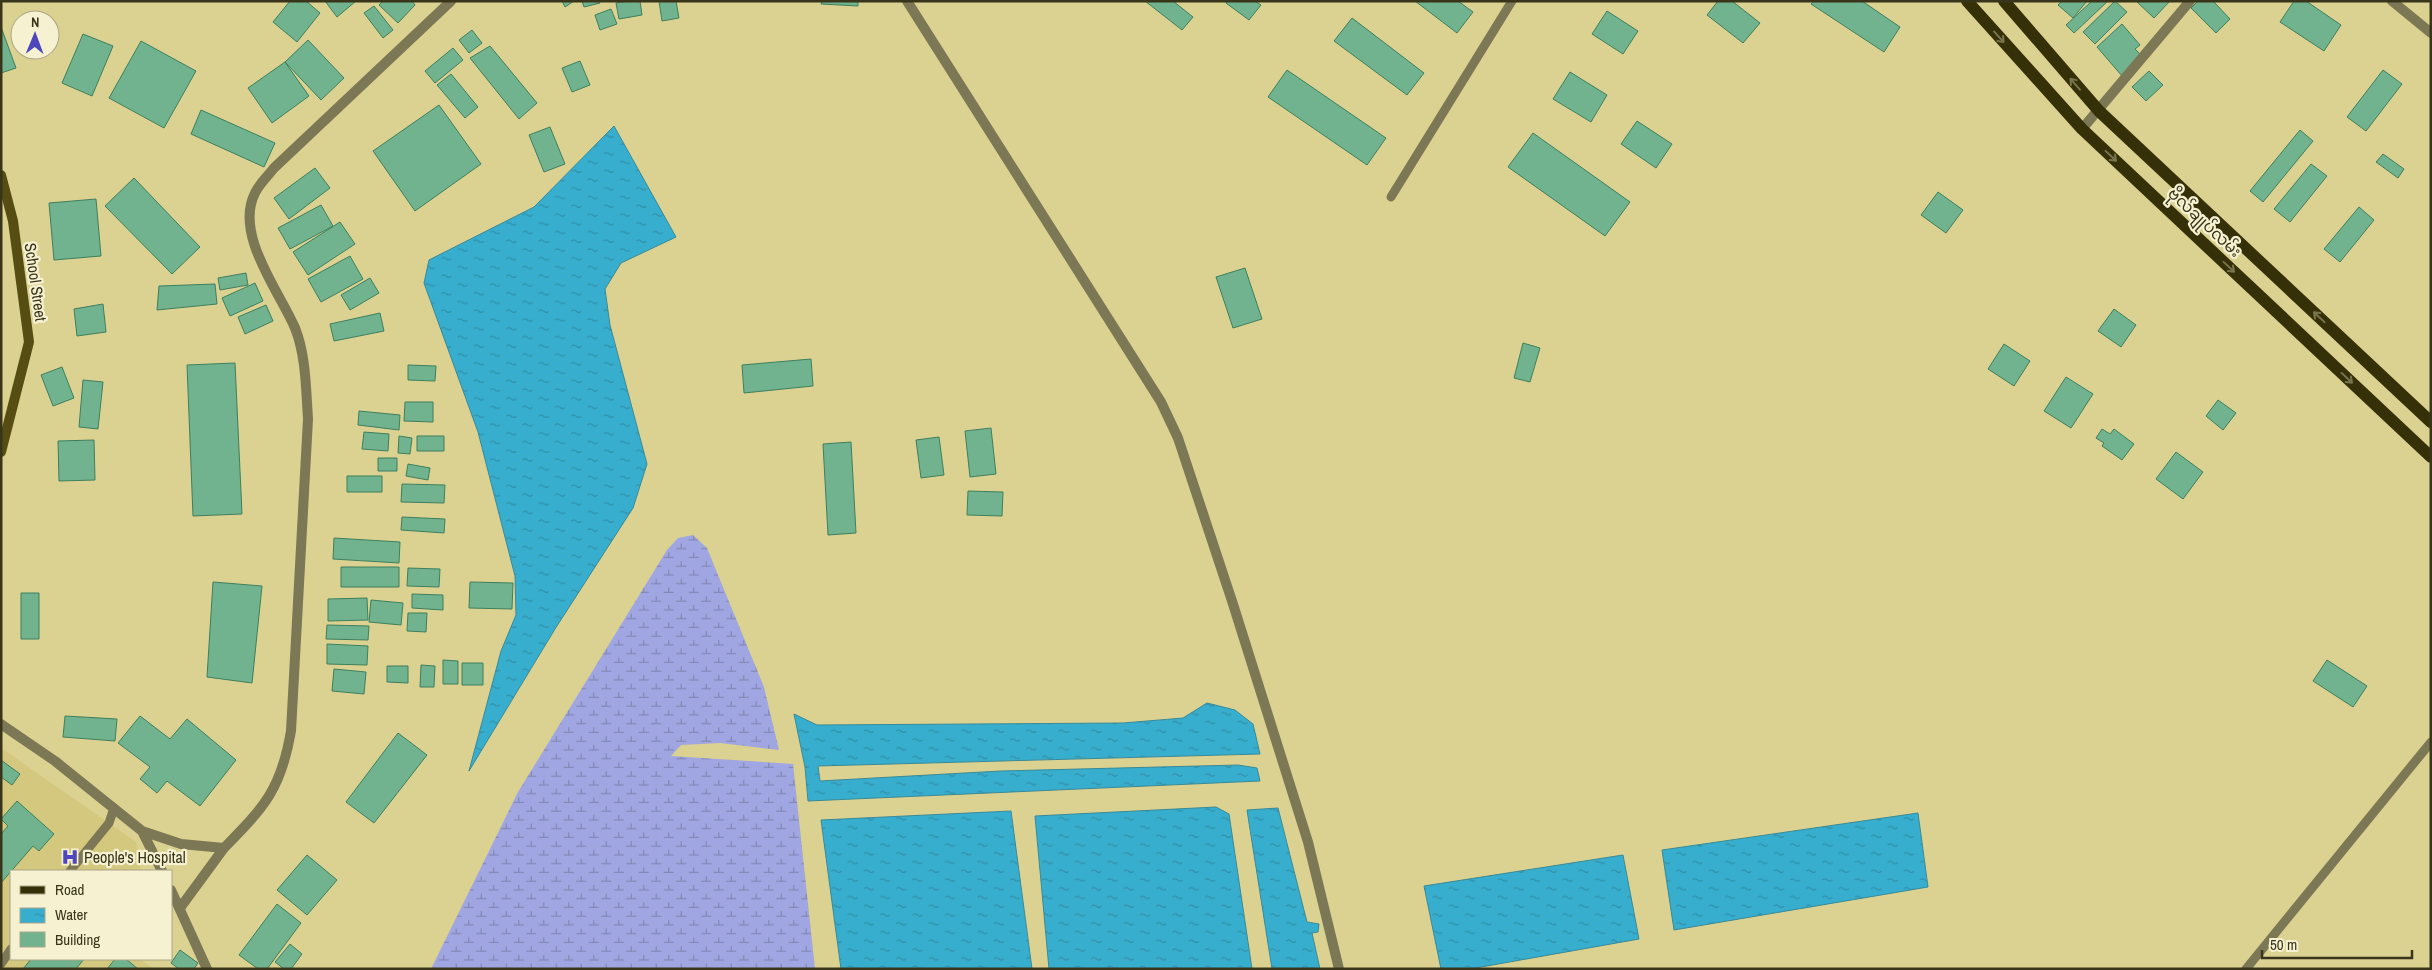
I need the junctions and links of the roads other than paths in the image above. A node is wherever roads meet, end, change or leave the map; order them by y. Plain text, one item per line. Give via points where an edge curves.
1 (451, 1) edge
2 (907, 1) edge
3 (1512, 1) edge
4 (1967, 1) edge
5 (2004, 1) edge
6 (2190, 1) edge
7 (2392, 1) edge
8 (2431, 33) edge
9 (2099, 111) junction
10 (2082, 129) junction
11 (1, 175) edge
12 (1391, 197) dead end
13 (2431, 422) edge
14 (1, 452) edge
15 (2431, 457) edge
16 (1, 724) edge
17 (2431, 742) edge
18 (114, 808) junction
19 (142, 831) junction
20 (224, 848) junction
21 (71, 870) edge
22 (162, 870) edge
23 (172, 892) edge
24 (180, 908) junction
25 (10, 950) edge
26 (1, 964) edge
27 (207, 969) edge
28 (1339, 969) edge
29 (2246, 969) edge

1 - 20 street via 274,168 255,193 250,210 250,227 256,248 296,330 305,378 308,419 291,732 286,760 275,789 256,816
2 - 28 street via 1161,402 1178,438 1308,842
3 - 12 lane
4 -> 10 main road, ဗိုလ်ချုပ်လမ်း
9 -> 5 main road, ဗိုလ်ချုပ်လမ်း
6 - 9 street
7 - 8 street
9 - 10 street
13 -> 9 main road, ဗိုလ်ချုပ်လမ်း
10 -> 15 main road, ဗိုလ်ချုပ်လမ်း
11 - 14 street, School Street via 13,221 29,342
16 - 18 street via 55,761
17 - 29 lane
18 - 19 street
18 - 21 lane via 109,823
19 - 20 street via 181,844
19 - 22 street
20 - 24 street
23 - 24 street
24 - 27 street
25 - 26 lane

